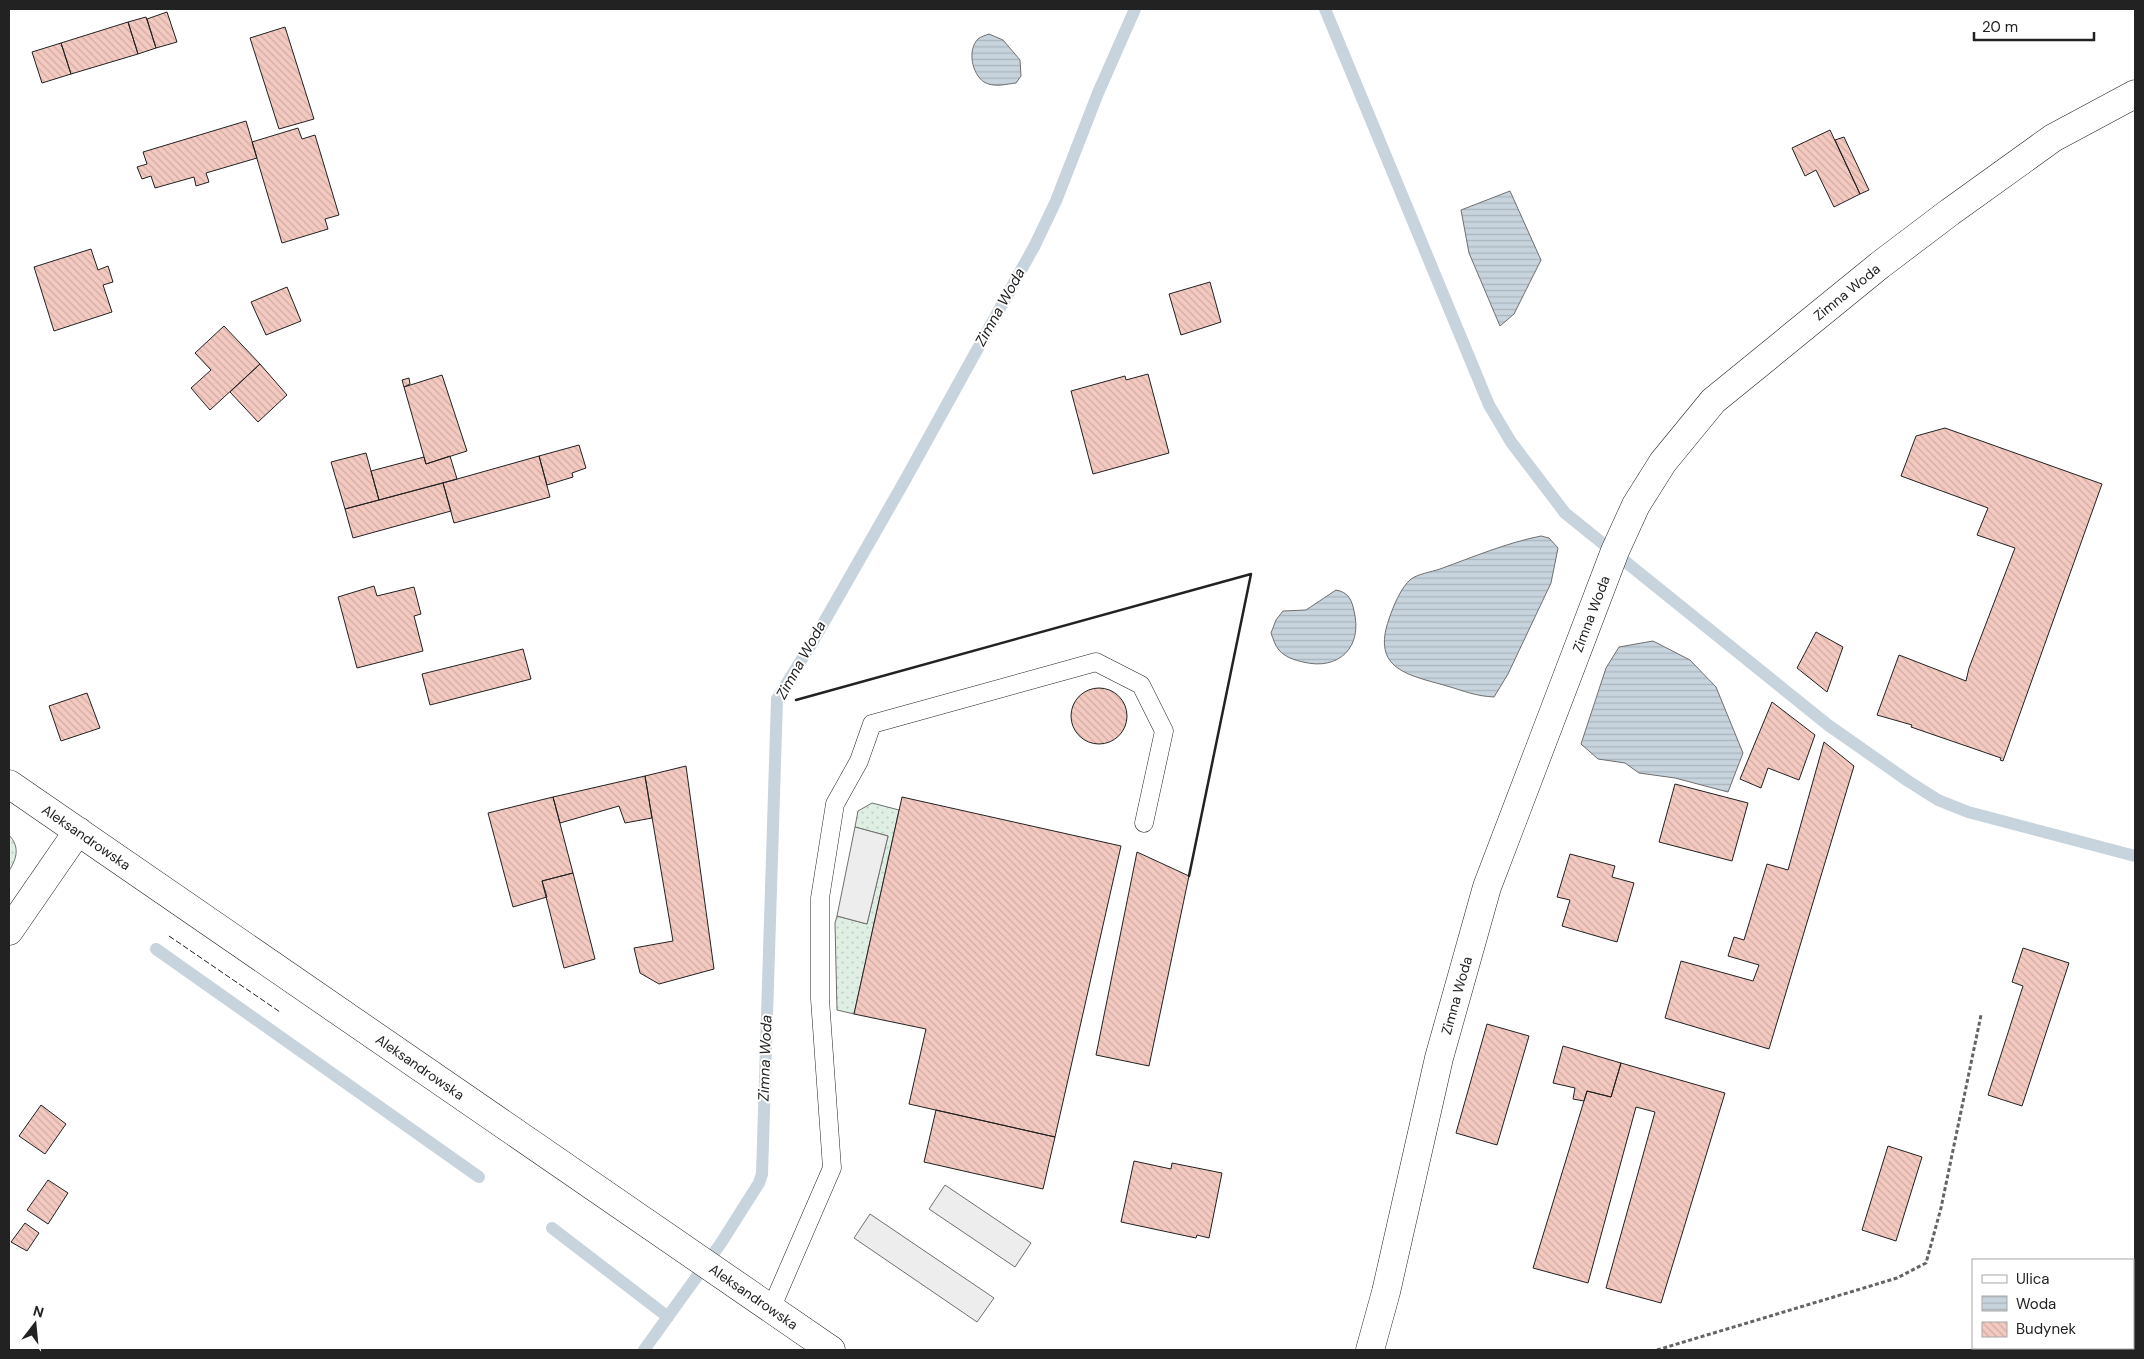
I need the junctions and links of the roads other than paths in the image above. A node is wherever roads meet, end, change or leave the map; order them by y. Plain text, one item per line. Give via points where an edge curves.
1 (2135, 94) edge
2 (9, 784) edge
3 (1144, 823) dead end
4 (78, 831) junction
5 (9, 931) edge
6 (770, 1309) junction
7 (831, 1350) edge
8 (1370, 1350) edge

1 - 8 street, Zimna Woda via 2053,138 1950,212 1713,400 1663,462 1636,505 1615,551 1487,887 1438,1058
2 - 4 street, Aleksandrowska
3 - 6 lane via 1164,731 1141,685 1096,662 872,724 859,761 835,804 820,898 820,999 832,1168
4 - 5 street
4 - 6 street, Aleksandrowska
6 - 7 street, Aleksandrowska

